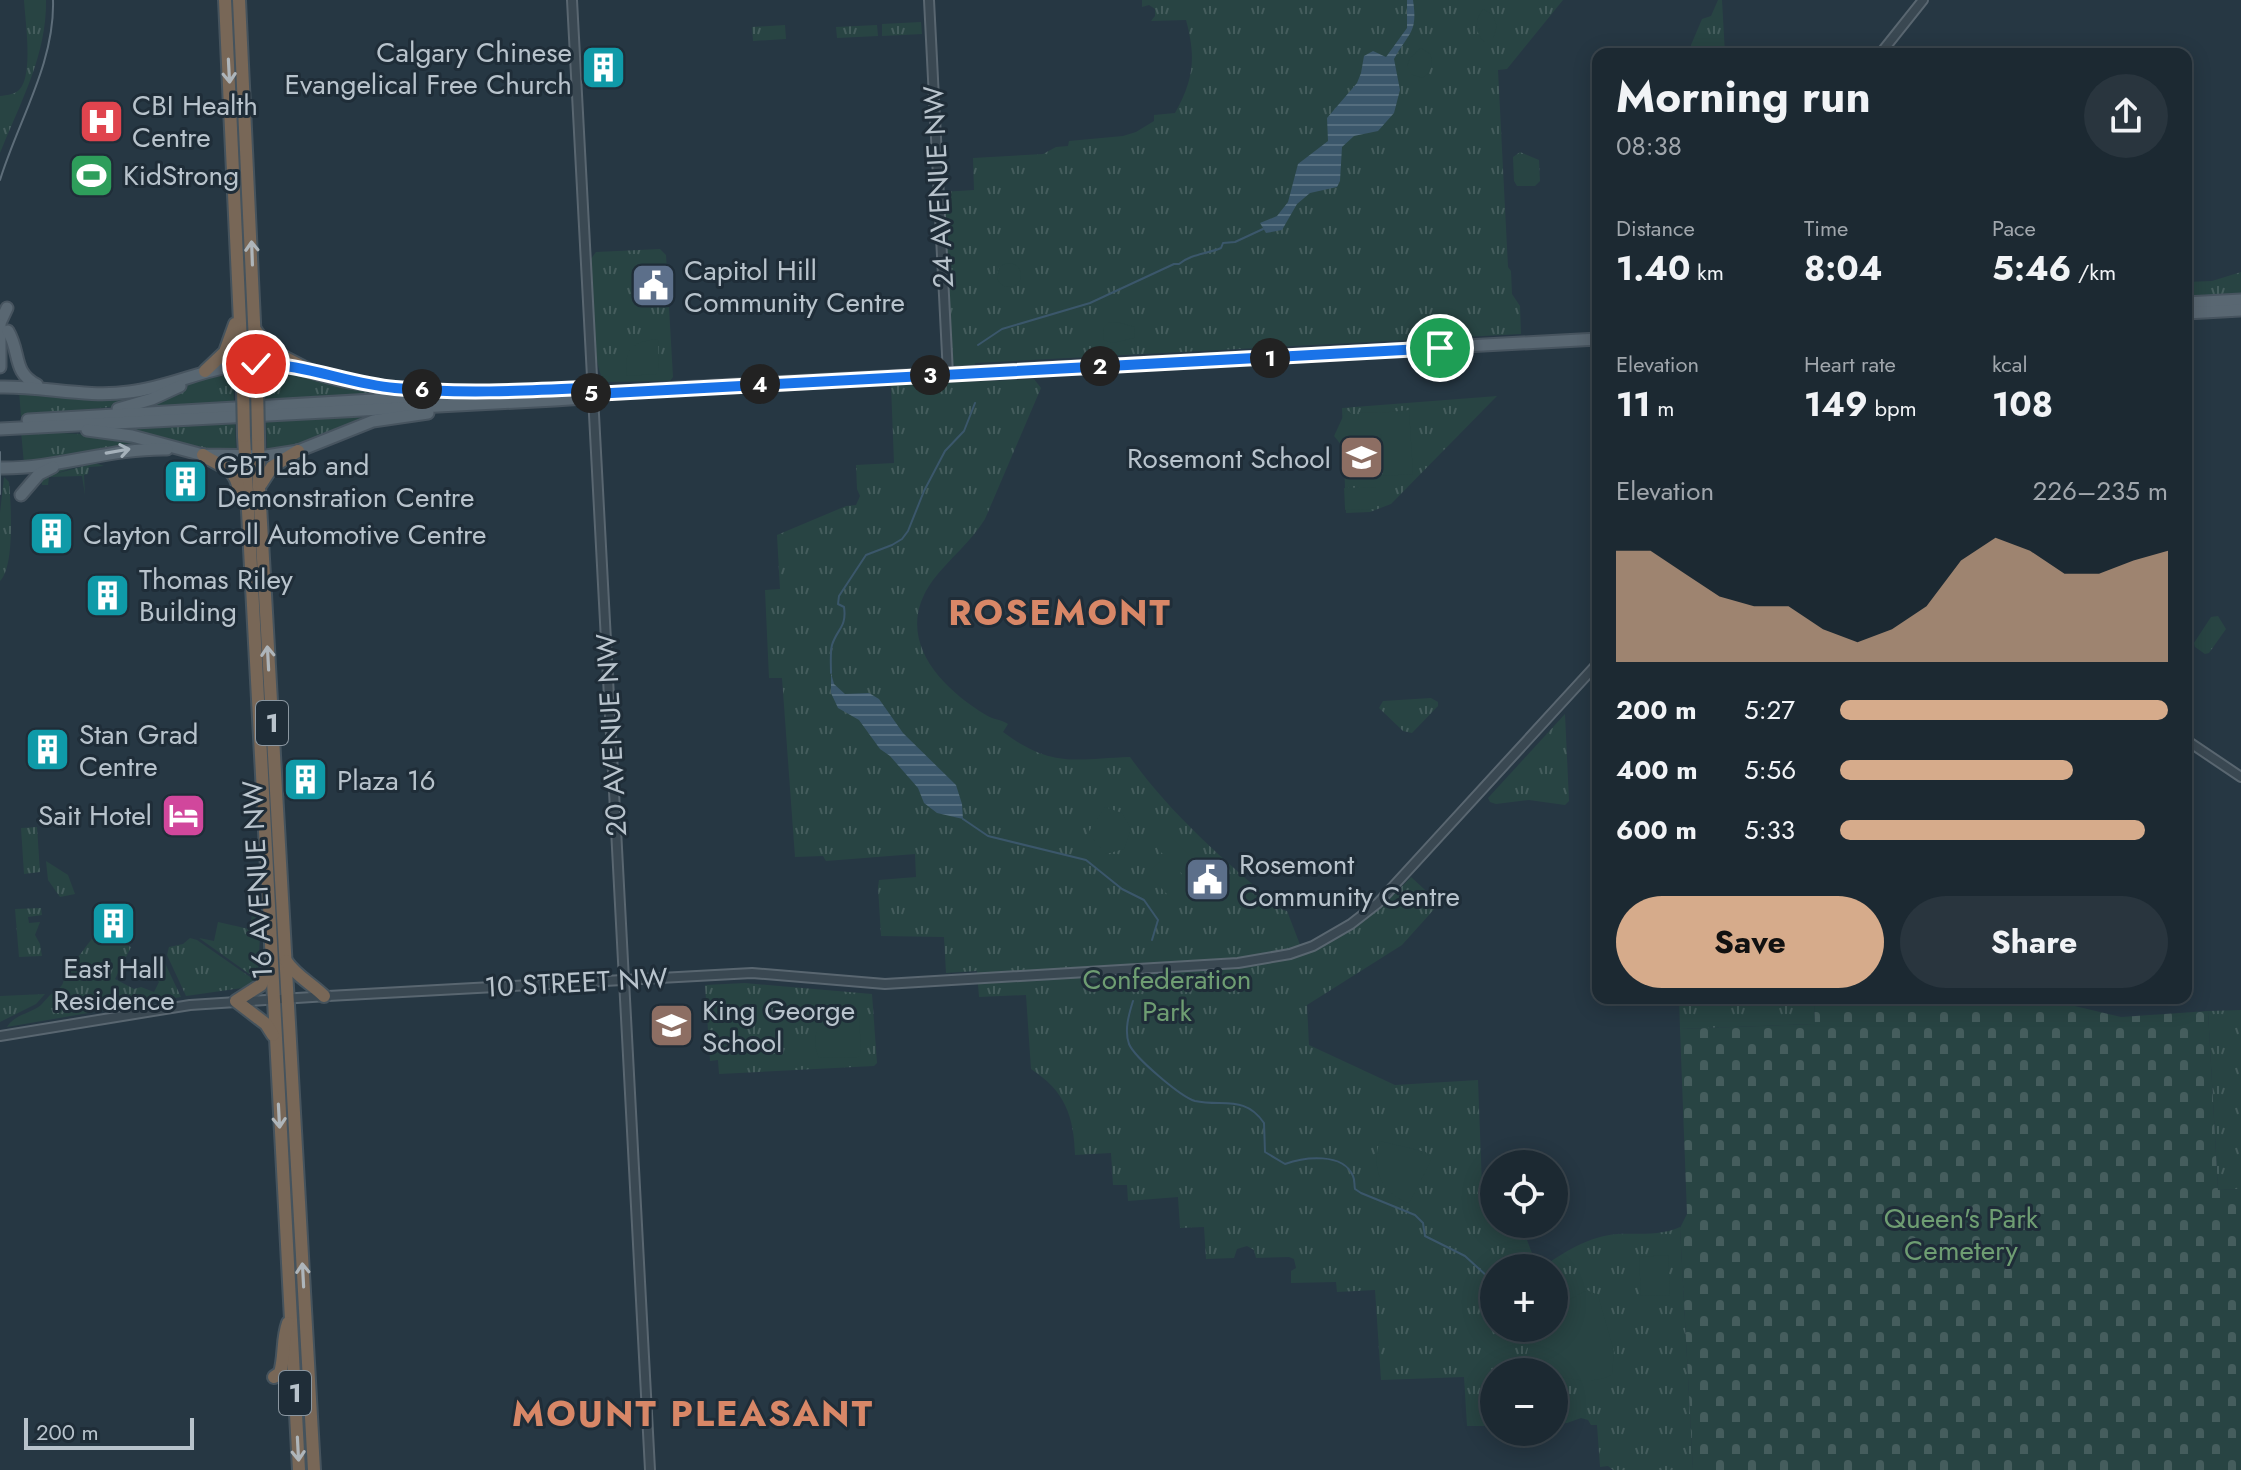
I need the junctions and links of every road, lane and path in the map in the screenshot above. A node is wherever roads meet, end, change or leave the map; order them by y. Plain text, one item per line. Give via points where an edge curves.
1 (225, 0) edge
2 (239, 0) edge
3 (572, 0) edge
4 (929, 0) edge
5 (1923, 0) edge
6 (1885, 48) edge
7 (2241, 300) edge
8 (2192, 303) edge
9 (7, 308) dead end
10 (2241, 310) edge
11 (2192, 313) edge
12 (239, 319) junction
13 (3, 326) edge
14 (256, 331) junction
15 (1592, 339) edge
16 (241, 364) junction
17 (256, 364) junction
18 (0, 367) edge
19 (205, 371) junction
20 (313, 372) junction
21 (948, 374) junction
22 (189, 377) junction
23 (0, 387) edge
24 (42, 387) junction
25 (593, 394) junction
26 (493, 398) junction
27 (97, 415) junction
28 (0, 422) edge
29 (67, 425) junction
30 (0, 429) edge
31 (179, 449) junction
32 (298, 451) junction
33 (203, 455) junction
34 (252, 456) junction
35 (58, 464) junction
36 (0, 468) edge
37 (259, 487) junction
38 (21, 495) dead end
39 (247, 509) junction
40 (1592, 670) edge
41 (2192, 744) edge
42 (2241, 777) edge
43 (278, 959) junction
44 (624, 979) junction
45 (324, 996) junction
46 (288, 998) junction
47 (273, 999) junction
48 (236, 1001) junction
49 (0, 1036) edge
50 (275, 1038) junction
51 (290, 1317) junction
52 (274, 1377) dead end
53 (299, 1470) edge
54 (314, 1470) edge
55 (650, 1470) edge

1 -> 12 highway, 16 AVENUE NW / 1
14 -> 2 highway, 16 AVENUE NW / 1
3 - 25 street, 20 AVENUE NW
4 - 21 street, 24 AVENUE NW
5 - 6 street
7 - 8 main road
9 - 13 main road
10 - 11 main road
12 - 16 highway, 16 AVENUE NW / 1
12 - 19 highway via 225,352
13 - 18 main road
13 - 24 main road via 17,345 20,371
14 - 17 highway, 16 AVENUE NW / 1
14 - 20 highway via 270,350
15 - 21 main road
16 - 17 main road
16 - 19 main road
16 - 34 highway, 16 AVENUE NW / 1, bridge via 244,436
17 - 20 main road
17 - 34 highway, 16 AVENUE NW / 1, bridge via 258,435
19 - 22 main road
20 - 26 main road via 349,382
21 - 25 main road
22 - 24 main road via 124,393
22 - 27 main road via 152,399
23 - 24 main road
25 - 26 main road via 584,388
25 - 44 street, 20 AVENUE NW
26 - 27 main road
26 - 29 main road
26 - 32 main road via 373,421
27 - 28 main road
29 - 30 main road
29 - 31 main road
31 - 33 main road
35 -> 31 main road via 122,450
32 - 34 main road
32 - 37 highway via 272,467
33 - 34 main road
33 - 39 highway via 230,468
34 - 37 highway, 16 AVENUE NW / 1
34 - 39 highway, 16 AVENUE NW / 1
35 - 36 main road
35 - 38 main road via 39,474
43 -> 37 highway, 16 AVENUE NW / 1
39 - 43 highway, 16 AVENUE NW / 1
40 - 44 street, 10 STREET NW via 1394,887 1363,915 1313,946 1225,964 885,984 773,973
41 - 42 street
43 - 45 highway
43 - 46 highway, 16 AVENUE NW / 1
43 - 47 highway, 16 AVENUE NW / 1
43 - 48 highway via 261,985
44 - 45 street, 10 STREET NW
44 - 55 street, 20 AVENUE NW
45 - 46 street, 10 STREET NW
46 - 47 street, 10 STREET NW
54 -> 46 highway, 16 AVENUE NW / 1
47 - 48 street, 10 STREET NW
47 - 50 highway, 16 AVENUE NW / 1
48 - 49 street, 10 STREET NW
48 - 50 highway
50 -> 51 highway, 16 AVENUE NW / 1
51 - 52 highway via 280,1373
51 -> 53 highway, 16 AVENUE NW / 1

